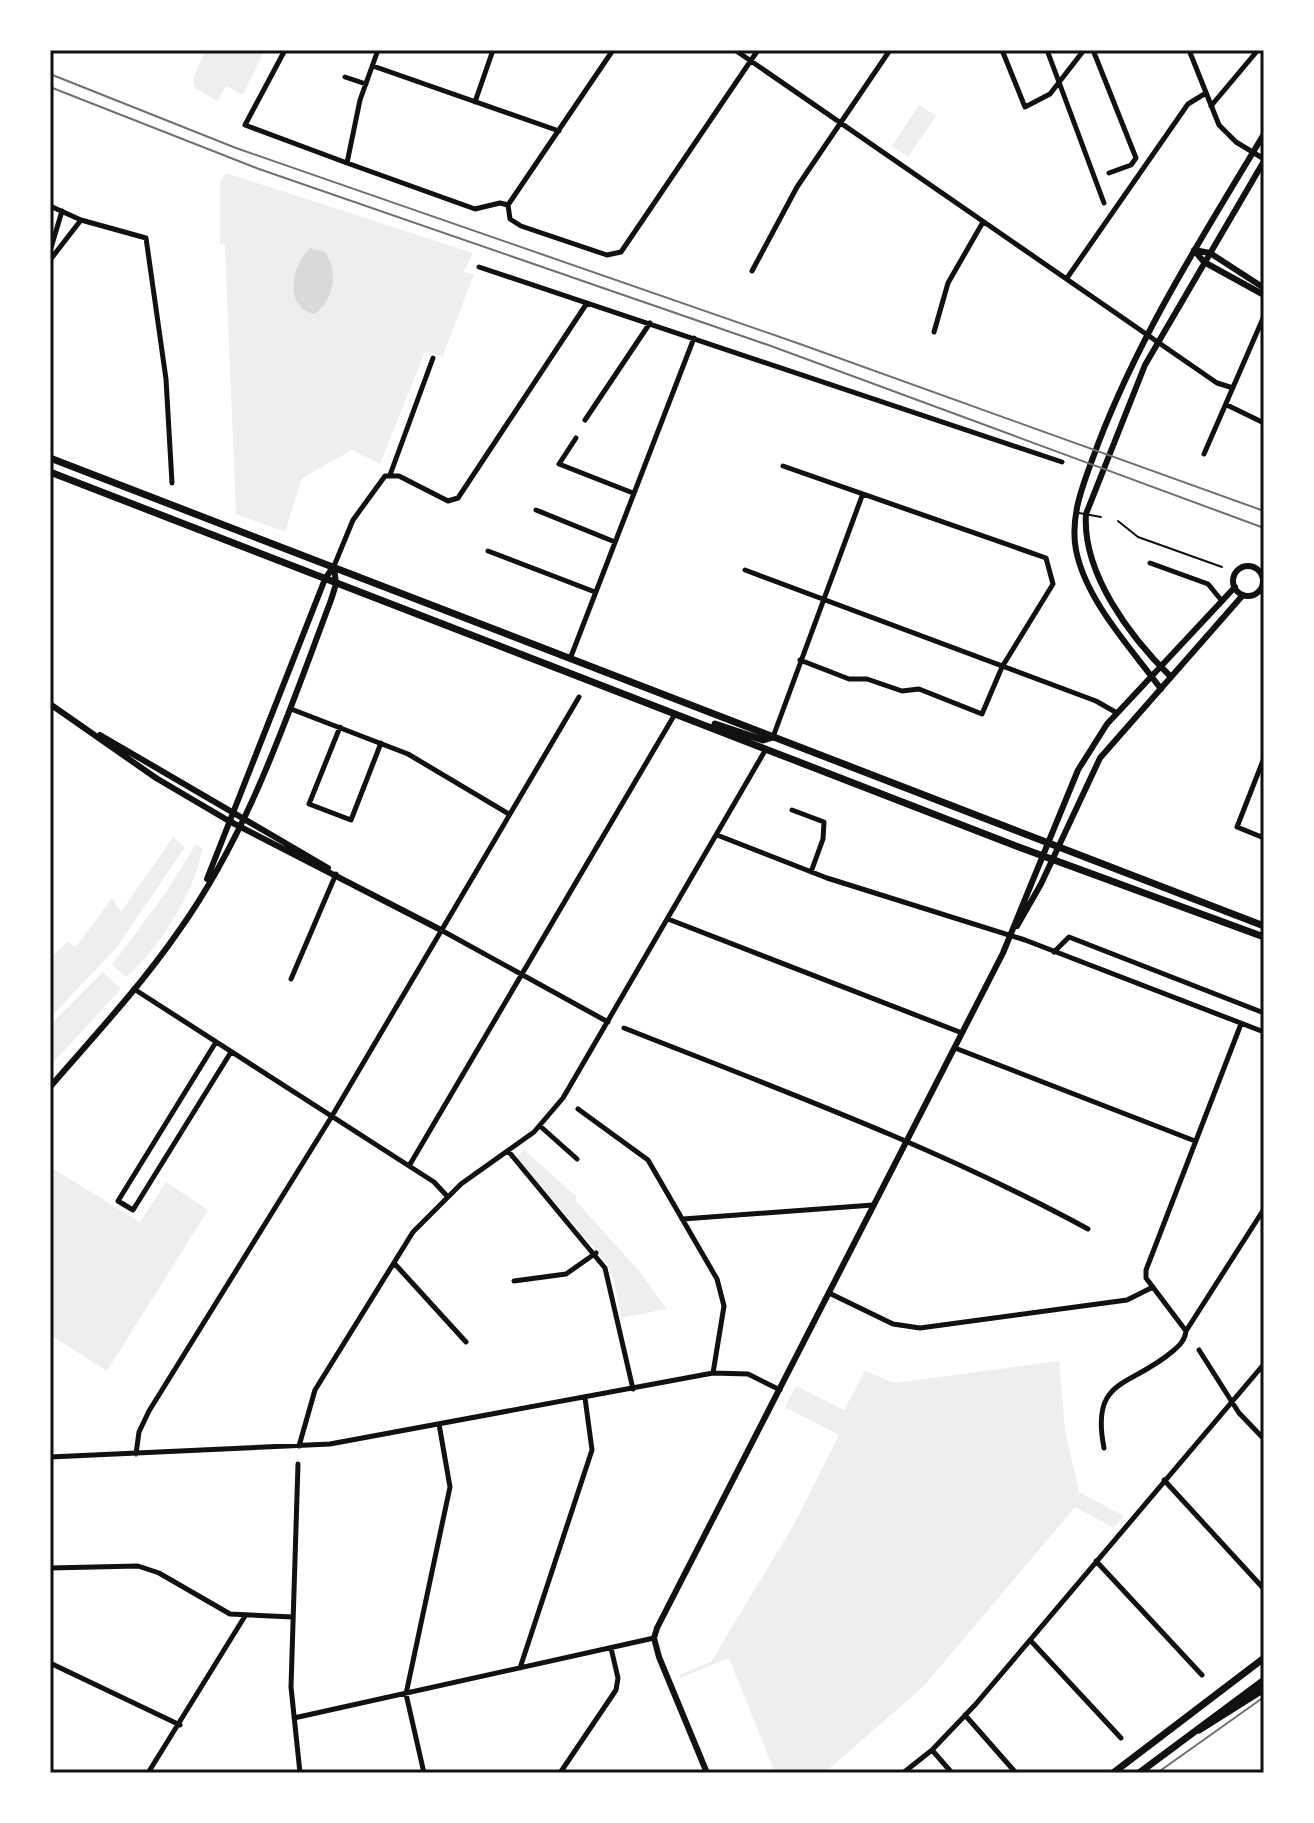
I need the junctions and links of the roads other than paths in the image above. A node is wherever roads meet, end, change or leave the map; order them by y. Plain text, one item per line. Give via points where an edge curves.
1 (285, 50) edge
2 (378, 50) edge
3 (493, 50) edge
4 (613, 50) edge
5 (735, 50) edge
6 (758, 50) edge
7 (890, 50) edge
8 (1002, 50) edge
9 (1047, 50) edge
10 (1084, 50) edge
11 (1093, 50) edge
12 (1189, 50) edge
13 (1258, 50) edge
14 (751, 61) junction
15 (373, 66) junction
16 (345, 77) dead end
17 (366, 84) junction
18 (1060, 84) junction
19 (1206, 93) junction
20 (475, 102) junction
21 (1211, 106) junction
22 (841, 122) junction
23 (559, 131) junction
24 (1264, 134) edge
25 (1253, 152) junction
26 (1264, 160) edge
27 (347, 163) junction
28 (1109, 173) dead end
29 (1104, 203) dead end
30 (508, 205) junction
31 (50, 206) edge
32 (62, 211) junction
33 (81, 220) junction
34 (983, 222) junction
35 (1194, 250) junction
36 (50, 251) edge
37 (1210, 253) junction
38 (50, 260) edge
39 (1204, 262) junction
40 (479, 267) dead end
41 (752, 271) dead end
42 (1067, 278) junction
43 (1264, 288) edge
44 (1264, 295) edge
45 (587, 303) junction
46 (1264, 316) edge
47 (650, 323) junction
48 (934, 332) dead end
49 (694, 338) junction
50 (433, 358) dead end
51 (1230, 387) junction
52 (1227, 405) junction
53 (585, 420) dead end
54 (1264, 423) edge
55 (576, 438) dead end
56 (1204, 454) dead end
57 (50, 458) edge
58 (1062, 462) dead end
59 (783, 466) dead end
60 (50, 472) edge
61 (390, 475) junction
62 (172, 483) dead end
63 (633, 493) junction
64 (862, 496) junction
65 (536, 510) dead end
66 (1076, 512) junction
67 (1086, 514) junction
68 (1101, 517) dead end
69 (1118, 521) dead end
70 (615, 542) junction
71 (488, 551) dead end
72 (1150, 563) dead end
73 (334, 566) junction
74 (1222, 567) dead end
75 (745, 570) dead end
76 (325, 579) junction
77 (336, 584) junction
78 (1263, 585) edge
79 (1235, 587) junction
80 (596, 592) junction
81 (1261, 593) edge
82 (1243, 595) junction
83 (824, 600) junction
84 (1222, 601) junction
85 (570, 659) junction
86 (800, 660) junction
87 (1002, 667) junction
88 (1161, 667) junction
89 (1152, 676) junction
90 (1171, 677) junction
91 (1161, 689) junction
92 (579, 697) dead end
93 (50, 704) edge
94 (291, 709) junction
95 (675, 713) junction
96 (1117, 713) junction
97 (688, 718) junction
98 (79, 724) junction
99 (340, 727) junction
100 (773, 737) junction
101 (381, 743) junction
102 (766, 749) junction
103 (1264, 758) edge
104 (233, 810) junction
105 (792, 810) dead end
106 (509, 814) junction
107 (245, 817) junction
108 (229, 821) junction
109 (240, 827) junction
110 (717, 835) junction
111 (1264, 838) edge
112 (1046, 841) junction
113 (1059, 846) junction
114 (1040, 855) junction
115 (1053, 860) junction
116 (811, 872) junction
117 (336, 874) junction
118 (201, 898) junction
119 (668, 919) junction
120 (1264, 926) edge
121 (1015, 928) junction
122 (441, 930) junction
123 (1011, 936) junction
124 (1264, 937) edge
125 (1054, 952) junction
126 (523, 975) junction
127 (291, 979) dead end
128 (134, 989) junction
129 (1264, 1013) edge
130 (608, 1022) junction
131 (1241, 1024) junction
132 (624, 1028) dead end
133 (1264, 1032) edge
134 (962, 1033) junction
135 (216, 1042) junction
136 (955, 1048) junction
137 (231, 1052) junction
138 (50, 1087) edge
139 (578, 1109) dead end
140 (332, 1116) junction
141 (540, 1126) junction
142 (1195, 1141) junction
143 (907, 1143) junction
144 (509, 1152) junction
145 (577, 1159) dead end
146 (409, 1166) junction
147 (447, 1196) junction
148 (875, 1205) junction
149 (1264, 1209) edge
150 (683, 1219) junction
151 (1088, 1229) dead end
152 (596, 1253) junction
153 (393, 1263) junction
154 (514, 1281) dead end
155 (1153, 1287) junction
156 (829, 1293) junction
157 (1186, 1331) junction
158 (466, 1342) dead end
159 (1199, 1350) dead end
160 (1264, 1364) edge
161 (713, 1373) junction
162 (633, 1389) junction
163 (780, 1390) junction
164 (585, 1398) junction
165 (1230, 1400) junction
166 (439, 1424) junction
167 (1264, 1439) edge
168 (299, 1446) junction
169 (1104, 1448) dead end
170 (136, 1454) junction
171 (50, 1457) edge
172 (298, 1464) dead end
173 (1164, 1480) junction
174 (1096, 1561) junction
175 (50, 1568) edge
176 (1264, 1589) edge
177 (245, 1616) junction
178 (293, 1617) junction
179 (654, 1638) junction
180 (1030, 1640) junction
181 (611, 1648) junction
182 (1261, 1661) edge
183 (50, 1663) edge
184 (520, 1668) junction
185 (1202, 1675) dead end
186 (1264, 1680) edge
187 (1264, 1689) edge
188 (406, 1694) junction
189 (965, 1715) junction
190 (294, 1718) junction
191 (180, 1725) junction
192 (1190, 1733) junction
193 (1121, 1738) dead end
194 (932, 1750) junction
195 (148, 1773) edge
196 (300, 1773) edge
197 (424, 1773) edge
198 (560, 1773) edge
199 (707, 1773) edge
200 (903, 1773) edge
201 (952, 1773) edge
202 (1016, 1773) edge
203 (1113, 1773) edge
204 (1139, 1773) edge

1 - 27 street via 245,125
2 - 15 street
3 - 20 street
4 - 23 street
5 - 14 street
6 - 14 street
7 - 22 street
8 - 18 street via 1025,107
9 - 18 street
10 - 18 street
11 - 28 street via 1136,158
12 - 19 street
13 - 21 street
14 - 22 street
14 - 30 street via 623,250 604,254 514,223
15 - 17 street
15 - 20 street
16 - 17 street
17 - 27 street
18 - 29 street
19 - 21 street
19 - 42 street via 1188,104
20 - 23 street
21 - 25 street via 1223,130
22 - 34 street
22 - 41 street via 797,187
23 - 30 street
24 - 25 street
25 - 26 street
25 - 35 street
26 - 37 street
27 - 30 street via 475,209
31 - 32 street
32 - 33 street
32 - 36 street
33 - 38 street
33 - 62 street via 146,238 166,379
34 - 42 street
34 - 48 street via 948,283
35 - 37 street
35 - 39 street
35 - 66 street via 1134,357
37 - 39 street
37 - 43 street
39 - 44 street
39 - 67 street via 1145,365
40 - 45 street
42 - 51 street
45 - 47 street
45 - 61 street via 458,498 448,501
46 - 51 street
47 - 49 street
47 - 53 street
49 - 58 street
49 - 63 street
50 - 61 street
51 - 52 street
52 - 54 street
52 - 56 street
55 - 63 street via 559,464
57 - 73 main road
59 - 64 street
60 - 76 main road
61 - 73 street via 353,520
63 - 70 street
64 - 83 street
64 - 87 street via 1046,558 1053,584
65 - 70 street
66 - 67 lane
66 - 89 street via 1074,533 1084,575
67 - 68 lane
67 - 88 street via 1093,568
69 - 74 lane via 1138,537
70 - 80 street
71 - 80 street
72 - 84 street via 1208,584
73 - 76 street
73 - 77 street
73 - 85 main road
75 - 83 street
76 - 77 main road
76 - 104 street
77 - 94 street
77 - 95 main road
78 - 79 street via 1259,571 1249,566 1237,572
78 - 81 street
79 - 82 street
79 - 84 street
80 - 85 street
81 - 82 street
82 - 90 street
83 - 86 street
83 - 87 street
84 - 88 street
85 - 100 main road
86 - 87 street via 849,679 902,691 919,689 982,714
86 - 100 street
87 - 96 street
88 - 89 street
88 - 90 street
89 - 91 street
89 - 96 street
90 - 91 street
91 - 113 street via 1100,758
92 - 106 street
93 - 98 street
94 - 99 street
94 - 107 street
95 - 97 main road
95 - 126 street
96 - 112 street via 1078,770
97 - 100 main road via 763,740
97 - 102 main road
98 - 104 street
98 - 108 street
99 - 101 street
99 - 101 street via 309,804 351,820
100 - 112 main road
101 - 106 street via 427,763
102 - 110 street
102 - 114 main road
103 - 111 street via 1237,827
104 - 107 street
104 - 108 street
105 - 116 street via 824,822
106 - 122 street
107 - 109 street
107 - 117 street
108 - 109 street
108 - 118 street
109 - 117 street
109 - 118 street
110 - 116 street
110 - 119 street
112 - 113 main road
112 - 114 street
113 - 115 street
113 - 120 main road
114 - 115 main road
114 - 121 street
115 - 121 street
115 - 124 main road
116 - 123 street
117 - 122 street
117 - 127 street
118 - 128 street
119 - 130 street
119 - 134 street
121 - 123 street
122 - 126 street
122 - 140 street
123 - 125 street
123 - 134 street
125 - 129 street via 1069,937
125 - 131 street
126 - 130 street
126 - 146 street
128 - 135 street
128 - 138 street
130 - 141 street
131 - 133 street
131 - 142 street
132 - 143 street
134 - 136 street
135 - 137 street
135 - 137 street via 118,1201 133,1210
136 - 142 street
136 - 143 street
137 - 140 street
139 - 150 street via 648,1160
140 - 146 street
140 - 170 street via 149,1411
141 - 144 street
141 - 145 street
142 - 155 street via 1147,1265 1146,1278
143 - 148 street
143 - 151 street via 1023,1193
144 - 147 street
144 - 152 street via 562,1220
146 - 147 street
147 - 153 street
148 - 150 street
148 - 156 street
149 - 157 street
150 - 161 street via 724,1306
152 - 154 street via 566,1274
152 - 162 street via 610,1281
153 - 158 street
153 - 168 street via 315,1390
155 - 156 street via 1127,1300 920,1328 893,1324
155 - 157 street
156 - 163 street
157 - 169 street via 1185,1339 1161,1361 1119,1384 1106,1399 1100,1415
159 - 165 street
160 - 165 street
161 - 162 street
161 - 163 street via 748,1374
162 - 164 street
163 - 179 street
164 - 166 street
164 - 184 street via 592,1450
165 - 167 street
165 - 173 street
166 - 168 street
166 - 188 street via 450,1487
168 - 170 street
170 - 171 street
172 - 178 street
173 - 174 street
173 - 176 street
174 - 180 street
174 - 185 street
175 - 177 street via 138,1566 223,1611
177 - 178 street
177 - 191 street
178 - 190 street
179 - 181 street
179 - 199 street
180 - 189 street
180 - 193 street
181 - 184 street
181 - 198 street via 616,1690
182 - 203 main road
183 - 191 street
184 - 188 street
186 - 192 main road
187 - 192 main road
188 - 190 street
188 - 197 street
189 - 194 street
189 - 202 street
190 - 196 street
191 - 195 street
192 - 204 main road
194 - 200 street
194 - 201 street

